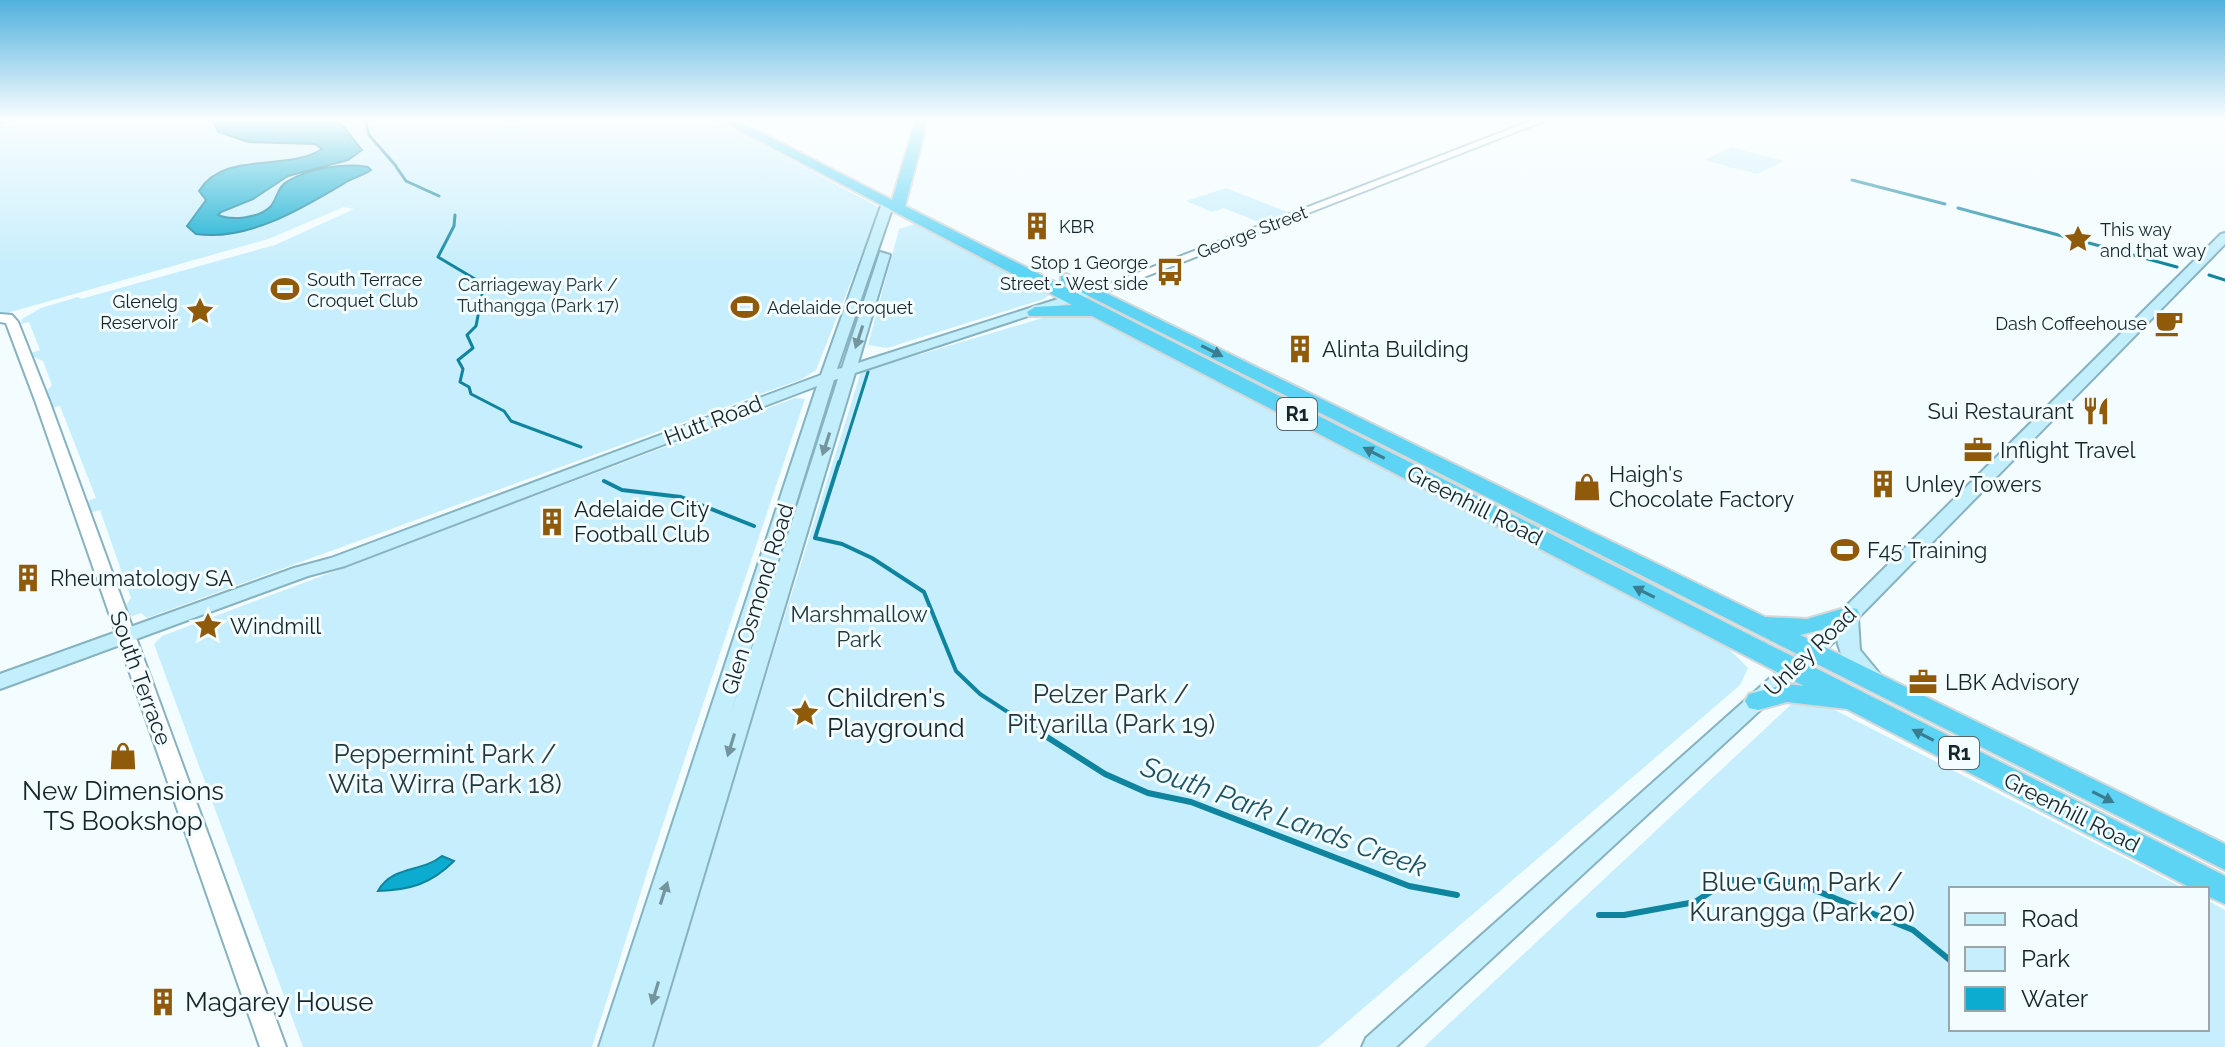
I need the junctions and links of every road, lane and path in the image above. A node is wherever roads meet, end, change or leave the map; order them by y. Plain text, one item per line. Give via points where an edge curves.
1 (836, 168) edge
2 (844, 168) edge
3 (905, 168) edge
4 (1418, 168) edge
5 (894, 193) junction
6 (2225, 237) edge
7 (1021, 256) junction
8 (1002, 263) junction
9 (1094, 292) junction
10 (1074, 300) junction
11 (1035, 312) junction
12 (1104, 315) junction
13 (0, 318) edge
14 (1134, 321) junction
15 (850, 369) junction
16 (828, 377) junction
17 (1305, 398) junction
18 (1286, 409) junction
19 (1427, 470) junction
20 (1470, 492) junction
21 (772, 584) junction
22 (1682, 587) junction
23 (1684, 612) junction
24 (1736, 614) junction
25 (1848, 615) junction
26 (128, 640) junction
27 (1803, 660) junction
28 (0, 682) edge
29 (0, 693) edge
30 (1878, 698) junction
31 (1758, 701) junction
32 (1983, 737) junction
33 (2091, 822) junction
34 (2225, 858) edge
35 (2225, 891) edge
36 (273, 1047) edge
37 (613, 1047) edge
38 (638, 1047) edge
39 (1376, 1047) edge

1 - 5 highway, Greenhill Road / R1
2 - 5 highway, Greenhill Road / R1
3 - 5 highway, Glen Osmond Road
4 - 9 street, George Street
5 - 7 highway, Greenhill Road / R1
5 - 8 highway, Greenhill Road / R1
5 -> 15 main road, Glen Osmond Road
5 - 16 main road, Glen Osmond Road
6 - 25 main road, Unley Road
7 - 8 highway
7 - 9 highway, Greenhill Road / R1
8 - 10 highway, Greenhill Road / R1
9 - 10 main road, Hutt Road
9 - 14 highway, Greenhill Road / R1
10 - 11 main road, Hutt Road
10 - 12 highway, Greenhill Road / R1
11 - 12 highway via 1061,309
11 - 15 main road, Hutt Road
12 - 14 highway, Greenhill Road / R1
13 - 26 street, South Terrace via 12,322
14 -> 17 highway, Greenhill Road / R1
14 - 18 highway, Greenhill Road / R1
15 - 16 main road, Hutt Road
15 -> 21 main road, Glen Osmond Road
16 - 21 main road, Glen Osmond Road
16 - 26 main road, Hutt Road via 338,562 305,580
17 - 18 highway via 1291,401
17 - 19 highway, Greenhill Road / R1
19 -> 18 highway, Greenhill Road / R1
19 - 20 highway, Greenhill Road / R1
20 - 22 highway, Greenhill Road / R1
23 -> 20 highway, Greenhill Road / R1
37 -> 21 main road, Glen Osmond Road
21 -> 38 main road, Glen Osmond Road
22 - 23 highway via 1692,609
22 - 24 highway, Greenhill Road / R1
23 - 27 highway, Greenhill Road / R1
24 - 25 highway via 1791,628
24 - 27 highway, Greenhill Road / R1
25 - 27 main road, Unley Road
25 - 30 main road via 1845,638 1850,657
26 - 28 main road
26 - 29 main road
26 - 36 street, South Terrace
27 - 30 highway, Greenhill Road / R1
27 - 31 main road, Unley Road
30 - 31 highway via 1787,693
30 - 32 highway, Greenhill Road / R1
33 -> 30 highway, Greenhill Road / R1
31 - 39 main road, Unley Road
32 - 33 highway via 1977,746 1985,753 2052,789
32 -> 34 highway, Greenhill Road / R1
33 - 35 highway, Greenhill Road / R1

